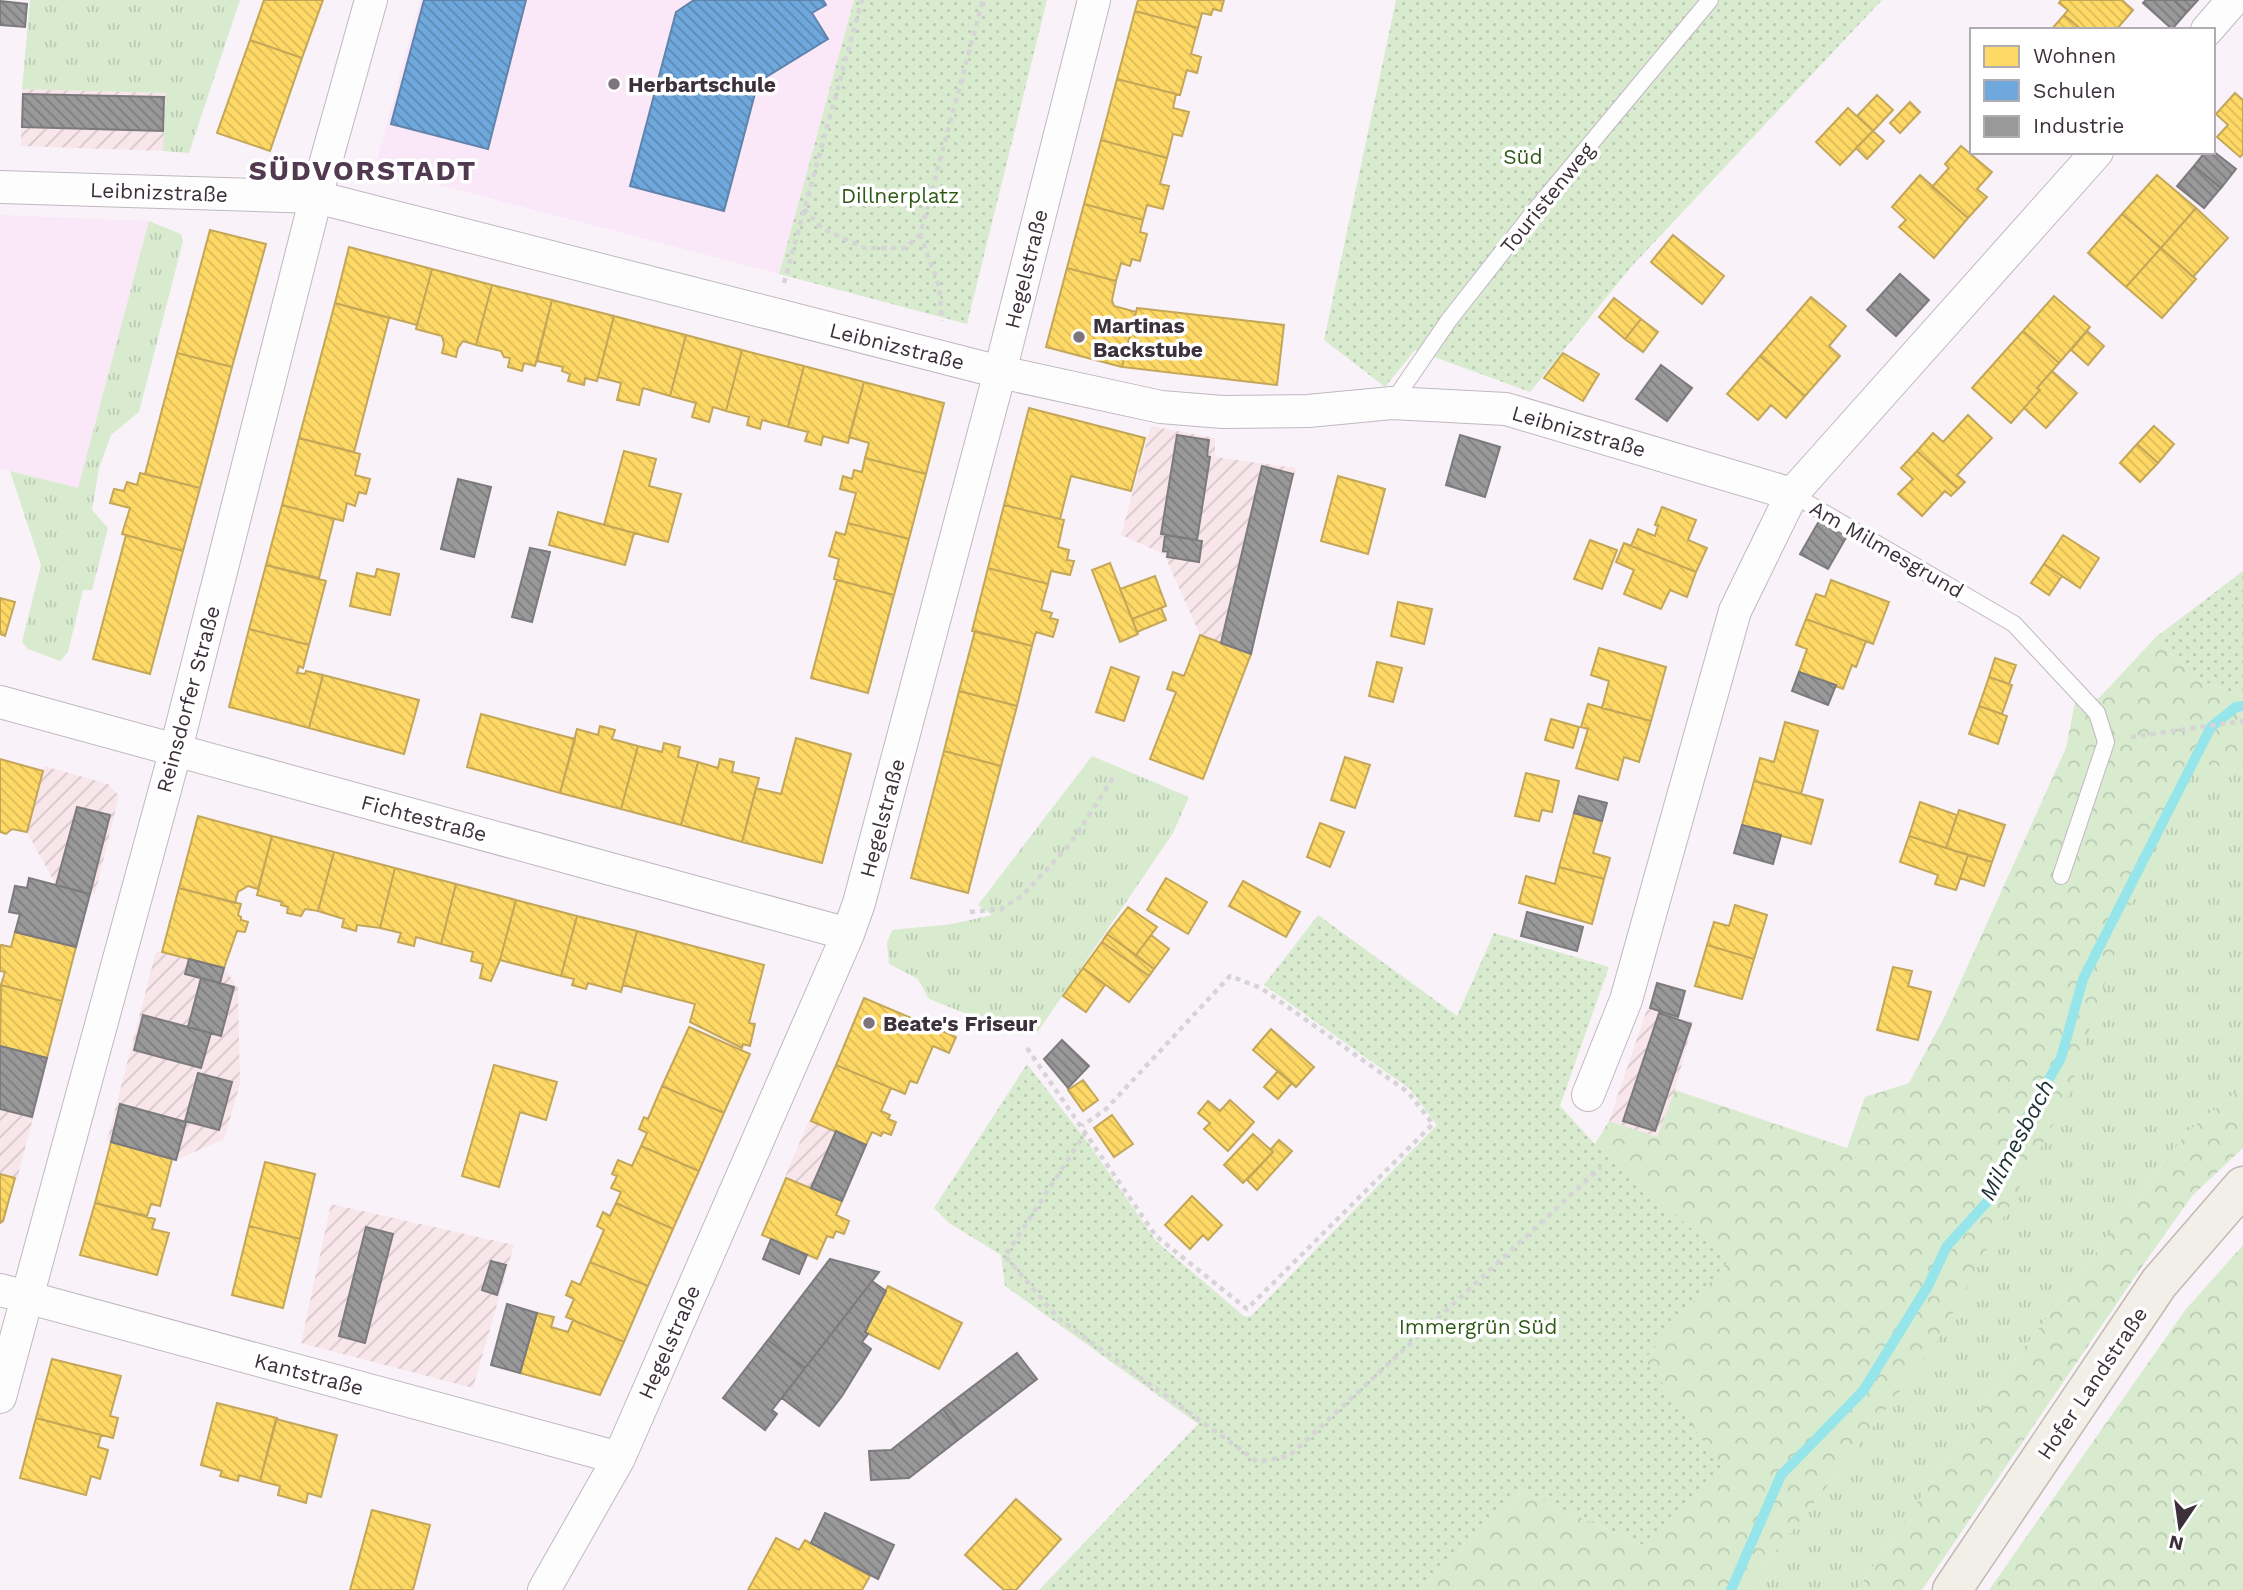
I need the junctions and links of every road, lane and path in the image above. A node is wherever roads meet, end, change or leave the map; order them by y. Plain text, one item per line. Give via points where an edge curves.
1 (371, 0) edge
2 (862, 0) edge
3 (983, 0) edge
4 (1094, 0) edge
5 (1710, 0) edge
6 (2233, 0) edge
7 (2209, 28) edge
8 (2095, 154) edge
9 (0, 187) edge
10 (316, 197) junction
11 (804, 209) junction
12 (920, 234) junction
13 (775, 315) junction
14 (937, 356) junction
15 (1000, 372) junction
16 (1392, 403) junction
17 (1792, 494) junction
18 (0, 702) edge
19 (2243, 721) edge
20 (2106, 741) junction
21 (176, 749) junction
22 (1115, 775) dead end
23 (2061, 876) dead end
24 (970, 912) dead end
25 (848, 934) junction
26 (1027, 1048) dead end
27 (1588, 1095) dead end
28 (1082, 1126) junction
29 (1086, 1132) junction
30 (1601, 1167) dead end
31 (2243, 1186) edge
32 (13, 1293) edge
33 (0, 1397) edge
34 (619, 1458) junction
35 (544, 1590) edge
36 (1952, 1590) edge

1 - 10 street, Reinsdorfer Straße
2 - 11 path
3 - 12 path
4 - 15 street, Hegelstraße
5 - 16 lane, Touristenweg via 1449,320
6 - 7 street
8 - 17 street, Am Milmesgrund
9 - 10 street, Leibnizstraße
10 - 13 street, Leibnizstraße
10 - 21 street, Reinsdorfer Straße
11 - 12 path via 823,229 865,248 906,248
11 - 13 path
12 - 14 path via 939,286 943,326
13 - 14 street, Leibnizstraße
14 - 15 street, Leibnizstraße
15 - 16 street, Leibnizstraße via 1161,407 1223,412 1308,411
15 - 25 street, Hegelstraße
16 - 17 street, Leibnizstraße via 1506,409
17 - 20 lane, Am Milmesgrund via 2014,624 2097,713
17 - 27 street via 1735,611 1626,1000
18 - 21 street, Fichtestraße
19 - 20 path
20 - 23 lane
21 - 25 street, Fichtestraße
21 - 32 street, Reinsdorfer Straße
22 - 24 path via 1071,843 1022,896 1002,909
25 - 34 street, Hegelstraße
26 - 28 path
28 - 29 path
28 - 29 path via 1106,1109 1230,975 1261,988 1408,1092 1433,1124 1247,1309 1156,1236
29 - 30 path via 1005,1256 1059,1319 1258,1462 1289,1456
31 - 36 main road, Hofer Landstraße via 2159,1283
32 - 33 street, Reinsdorfer Straße
32 - 34 street, Kantstraße
34 - 35 street, Hegelstraße

